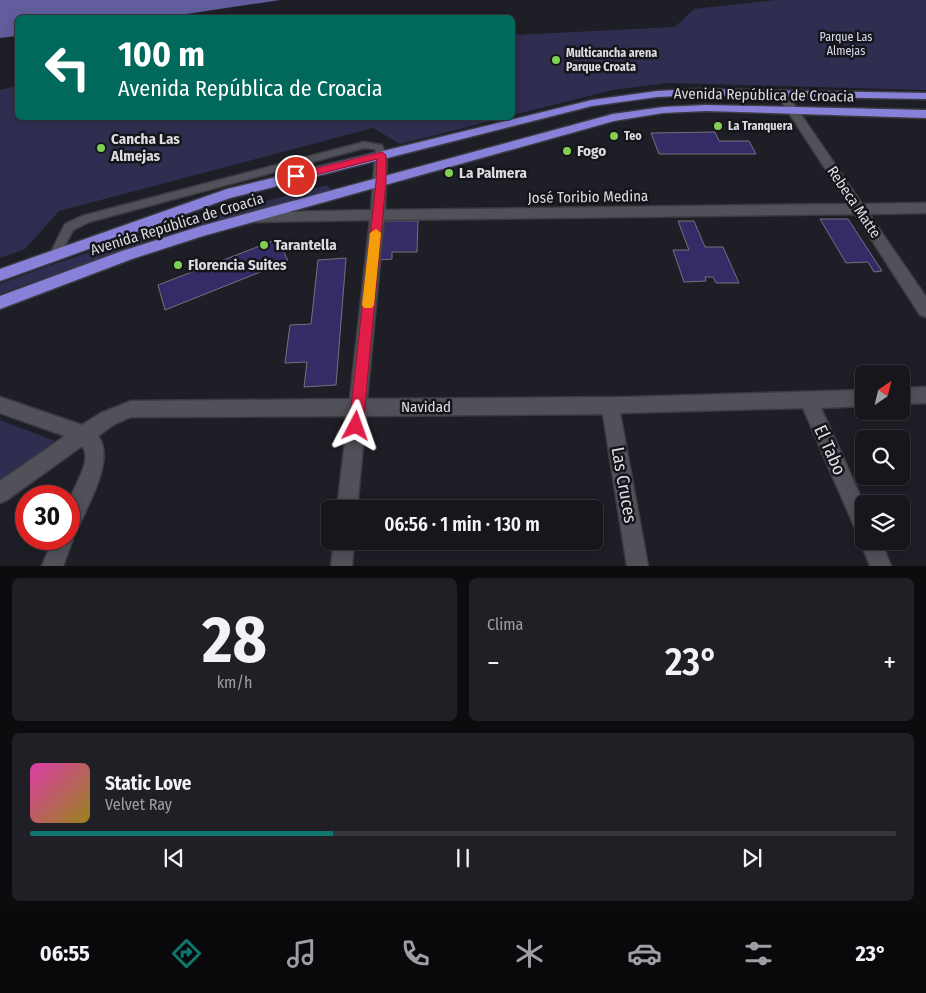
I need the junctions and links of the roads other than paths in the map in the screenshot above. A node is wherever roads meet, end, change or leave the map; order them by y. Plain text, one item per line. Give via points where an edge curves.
1 (781, 93) junction
2 (926, 96) edge
3 (792, 109) junction
4 (926, 114) edge
5 (382, 155) junction
6 (381, 182) junction
7 (926, 208) edge
8 (859, 209) junction
9 (251, 217) junction
10 (377, 217) junction
11 (55, 254) junction
12 (0, 274) edge
13 (0, 303) edge
14 (926, 310) edge
15 (926, 395) edge
16 (910, 396) edge
17 (855, 398) edge
18 (809, 401) junction
19 (0, 405) edge
20 (610, 405) junction
21 (358, 407) junction
22 (84, 434) junction
23 (0, 493) edge
24 (80, 499) edge
25 (348, 500) edge
26 (855, 506) edge
27 (59, 550) edge
28 (343, 550) edge
29 (874, 550) edge
30 (52, 566) edge
31 (341, 566) edge
32 (638, 566) edge
33 (881, 566) edge

1 - 2 highway, Avenida República de Croacia
1 - 3 street, Rebeca Matte
1 - 5 highway, Avenida República de Croacia via 697,92 626,98
3 - 4 highway, Avenida República de Croacia
3 - 6 highway, Avenida República de Croacia via 706,108 639,113
3 - 8 street, Rebeca Matte
5 - 6 street
5 - 11 highway, Avenida República de Croacia via 227,194
5 - 11 lane via 379,147 364,145 86,219 68,227
6 - 9 highway, Avenida República de Croacia
6 - 10 street
7 - 8 street, José Toribio Medina
8 - 10 street, José Toribio Medina
8 - 14 street, Rebeca Matte
9 - 10 street, José Toribio Medina
9 - 13 highway, Avenida República de Croacia via 127,254
10 - 21 street
11 - 12 highway, Avenida República de Croacia
15 - 16 street
17 - 18 street, Navidad
18 - 20 street, Navidad
18 - 26 street, El Tabo
19 - 22 street
20 - 21 street, Navidad
20 - 32 street, Las Cruces
21 - 22 street, Navidad via 139,408 120,412
21 - 25 street
22 - 23 street, Navidad
22 - 24 street via 94,448 94,458
27 - 30 street
28 - 31 street
29 - 33 street

